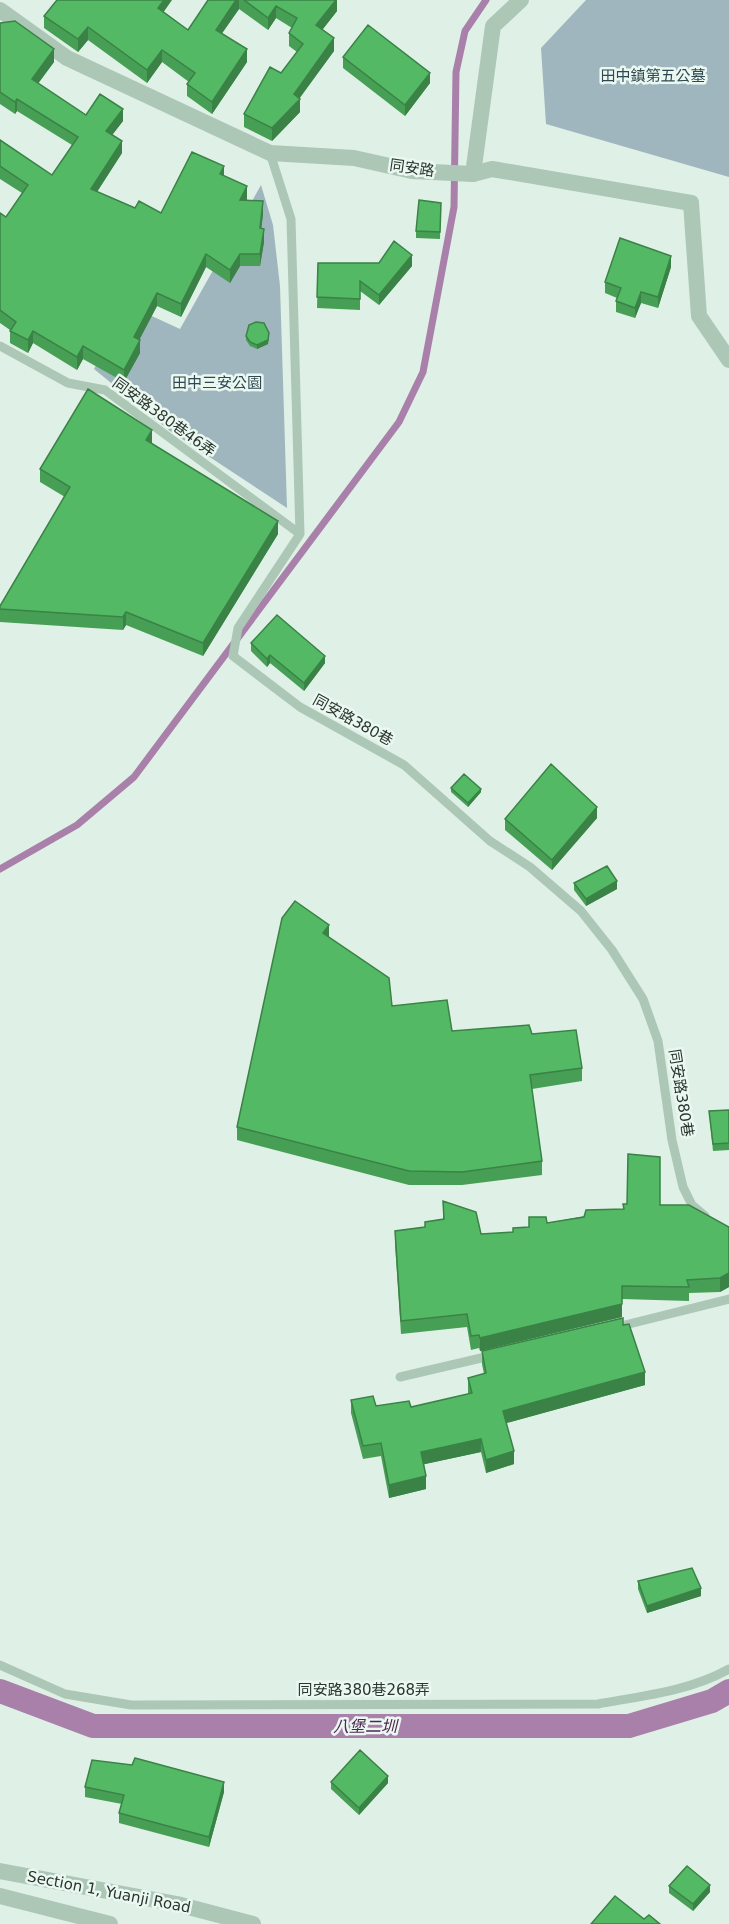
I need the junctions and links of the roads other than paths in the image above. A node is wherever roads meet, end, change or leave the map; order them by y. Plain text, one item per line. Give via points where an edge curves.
1 (520, 0) edge
2 (0, 10) edge
3 (270, 153) junction
4 (473, 174) junction
5 (0, 346) edge
6 (729, 360) edge
7 (300, 534) junction
8 (712, 1222) edge
9 (729, 1299) edge
10 (605, 1330) edge
11 (502, 1353) edge
12 (400, 1377) dead end
13 (0, 1665) edge
14 (729, 1669) edge
15 (0, 1870) edge
16 (0, 1896) edge
17 (110, 1924) edge
18 (253, 1924) edge

1 - 4 street via 493,26
2 - 3 street, 同安路 via 67,58
3 - 4 street, 同安路 via 354,158 412,171
3 - 7 lane via 291,219
4 - 6 street, 同安路 via 492,169 691,203 699,316
5 - 7 lane, 同安路380巷46弄 via 68,383 105,390
7 - 8 lane, 同安路380巷 via 238,628 233,656 300,707 404,765 490,841 530,867 581,911 643,999 658,1041 683,1187 692,1204
9 - 10 lane
11 - 12 lane
13 - 14 lane, 同安路380巷268弄 via 65,1694 131,1705 598,1704 666,1692
15 - 18 street, Section 1, Yuanji Road via 177,1904
16 - 17 street, Section 1, Yuanji Road

